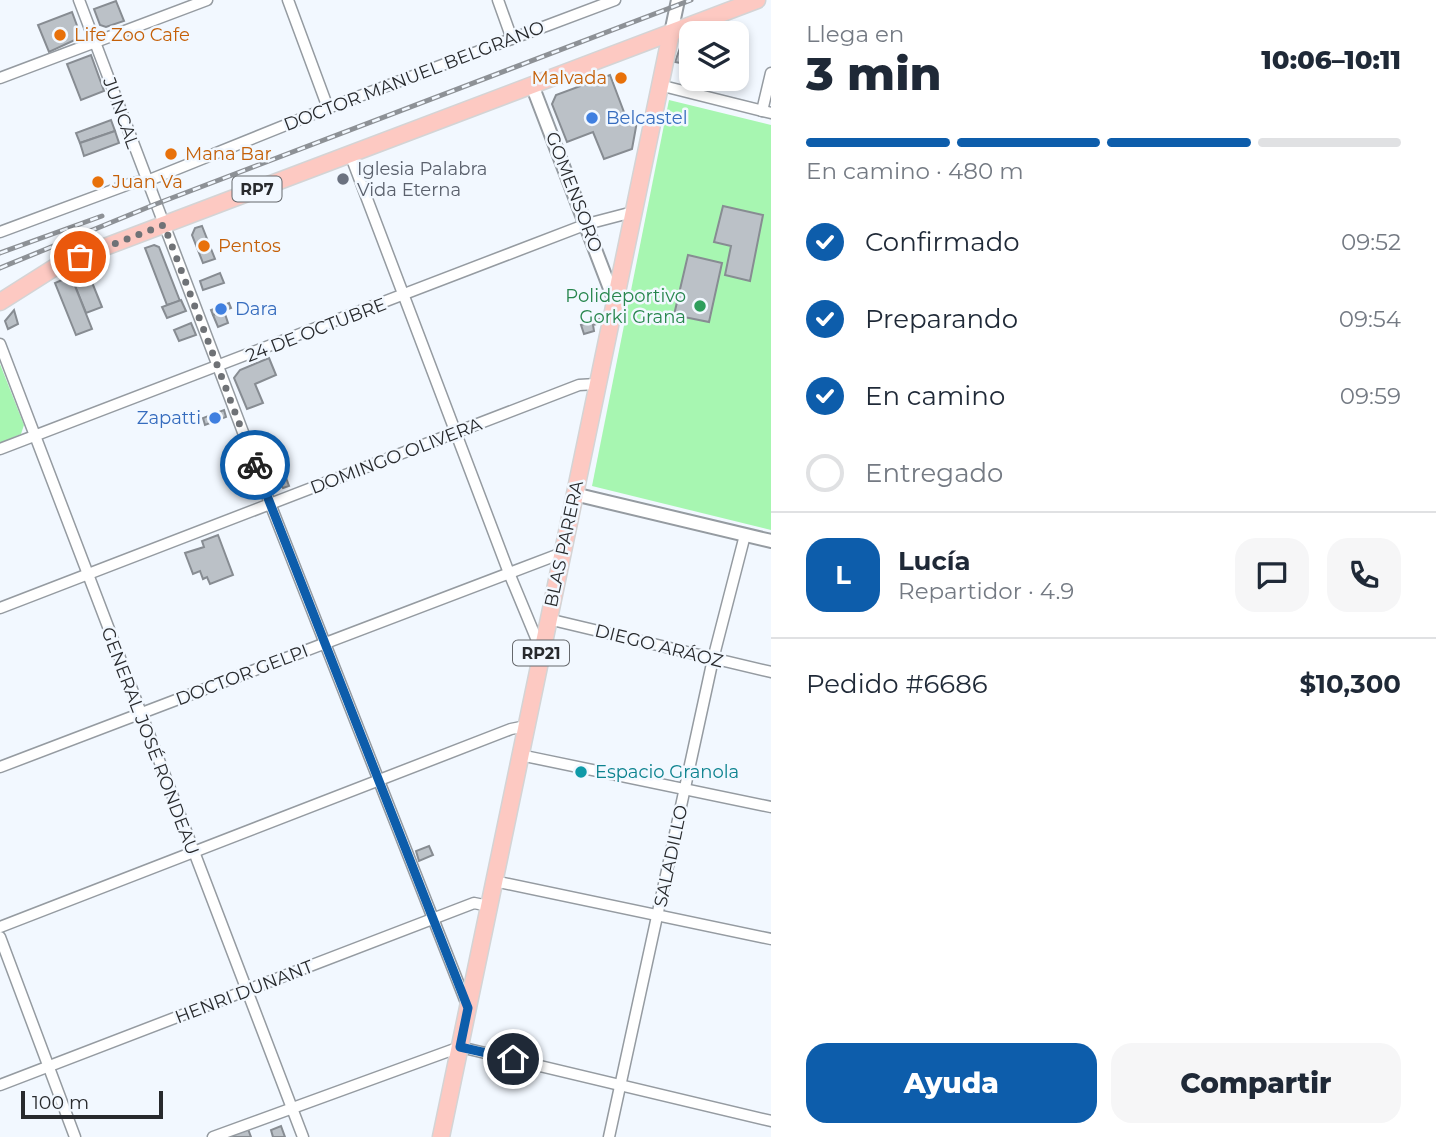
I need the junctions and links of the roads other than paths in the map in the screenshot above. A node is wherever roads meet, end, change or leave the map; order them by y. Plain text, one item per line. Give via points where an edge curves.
1 (79, 0) edge
2 (207, 0) edge
3 (288, 0) edge
4 (498, 0) edge
5 (615, 0) edge
6 (678, 0) edge
7 (757, 0) edge
8 (671, 33) junction
9 (512, 38) junction
10 (95, 42) junction
11 (771, 74) edge
12 (0, 78) edge
13 (532, 85) junction
14 (659, 86) junction
15 (328, 108) junction
16 (767, 112) edge
17 (350, 154) junction
18 (146, 178) junction
19 (633, 212) junction
20 (586, 224) junction
21 (164, 225) junction
22 (0, 232) edge
23 (406, 296) junction
24 (614, 299) junction
25 (0, 302) edge
26 (0, 344) edge
27 (219, 367) junction
28 (596, 384) junction
29 (455, 433) junction
30 (35, 435) junction
31 (0, 449) edge
32 (574, 494) junction
33 (271, 506) junction
34 (745, 535) junction
35 (771, 541) edge
36 (562, 553) junction
37 (509, 573) junction
38 (86, 574) junction
39 (0, 608) edge
40 (548, 619) junction
41 (325, 643) junction
42 (541, 650) junction
43 (713, 659) junction
44 (771, 672) edge
45 (140, 715) junction
46 (526, 726) junction
47 (520, 755) junction
48 (0, 767) edge
49 (378, 780) junction
50 (686, 788) junction
51 (771, 807) edge
52 (192, 853) junction
53 (494, 881) junction
54 (489, 906) junction
55 (658, 914) junction
56 (434, 921) junction
57 (0, 927) edge
58 (0, 937) edge
59 (771, 939) edge
60 (246, 991) junction
61 (468, 1008) junction
62 (460, 1047) junction
63 (49, 1067) junction
64 (620, 1084) junction
65 (0, 1085) edge
66 (292, 1108) junction
67 (771, 1121) edge
68 (75, 1137) edge
69 (212, 1137) edge
70 (303, 1137) edge
71 (441, 1137) edge
72 (608, 1137) edge

1 - 10 street, JUNCAL
2 - 10 street
3 - 15 street
4 - 9 street
5 - 9 street, DOCTOR MANUEL BELGRANO
6 - 8 street
7 - 8 main road, RP7
8 - 13 main road, RP7
8 - 14 main road, BLAS PARERA / RP21
9 - 15 street, DOCTOR MANUEL BELGRANO
10 - 12 street
10 - 18 street, JUNCAL
11 - 16 street
13 - 17 main road, RP7
13 - 20 street, GOMENSORO
14 - 16 street
14 - 19 main road, BLAS PARERA / RP21
15 - 18 street, DOCTOR MANUEL BELGRANO
17 - 21 main road, RP7
17 - 23 street
18 - 21 street, JUNCAL
18 - 22 street, DOCTOR MANUEL BELGRANO
19 - 20 street, 24 DE OCTUBRE
19 - 24 main road, BLAS PARERA / RP21
20 - 23 street, 24 DE OCTUBRE
20 - 24 street, GOMENSORO
21 - 25 main road, RP7 via 60,264
21 - 27 street, JUNCAL
23 - 27 street, 24 DE OCTUBRE
23 - 29 street
24 - 28 main road, BLAS PARERA / RP21
26 - 30 street, GENERAL JOSÉ RONDEAU
27 - 30 street, 24 DE OCTUBRE
27 - 33 street, JUNCAL
28 - 29 street, DOMINGO OLIVERA via 579,385
28 - 32 main road, BLAS PARERA / RP21
29 - 33 street, DOMINGO OLIVERA
29 - 37 street
30 - 31 street, 24 DE OCTUBRE
30 - 38 street, GENERAL JOSÉ RONDEAU
32 - 34 street
32 - 36 main road, BLAS PARERA / RP21
33 - 38 street, DOMINGO OLIVERA
33 - 41 street, JUNCAL
34 - 35 street
34 - 43 street, SALADILLO
36 - 37 street, DOCTOR GELPI
36 - 40 main road, BLAS PARERA / RP21
37 - 41 street, DOCTOR GELPI
37 - 42 street
38 - 39 street, DOMINGO OLIVERA
38 - 45 street, GENERAL JOSÉ RONDEAU
40 - 42 main road, BLAS PARERA / RP21
40 - 43 street, DIEGO ARÁOZ
41 - 45 street, DOCTOR GELPI
41 - 49 street, JUNCAL
42 - 46 main road, BLAS PARERA / RP21
43 - 44 street, DIEGO ARÁOZ
43 - 50 street, SALADILLO
45 - 48 street, DOCTOR GELPI
45 - 52 street, GENERAL JOSÉ RONDEAU
46 - 47 main road, BLAS PARERA / RP21
46 - 49 street
47 - 50 street
47 - 53 main road, BLAS PARERA / RP21
49 - 52 street
49 - 56 street, JUNCAL
50 - 51 street
50 - 55 street, SALADILLO
52 - 57 street
52 - 60 street, GENERAL JOSÉ RONDEAU
53 - 54 main road, BLAS PARERA / RP21
53 - 55 street
54 - 56 street, HENRI DUNANT via 474,903
54 - 61 main road, BLAS PARERA / RP21
55 - 59 street
55 - 64 street, SALADILLO
56 - 60 street, HENRI DUNANT
56 - 61 street, JUNCAL
58 - 63 street
60 - 63 street, HENRI DUNANT
60 - 66 street, GENERAL JOSÉ RONDEAU
61 - 62 main road, BLAS PARERA / RP21
62 - 64 street
62 - 66 street
62 - 71 main road, BLAS PARERA / RP21
63 - 65 street, HENRI DUNANT
63 - 68 street
64 - 67 street
64 - 72 street, SALADILLO
66 - 69 street
66 - 70 street, GENERAL JOSÉ RONDEAU

